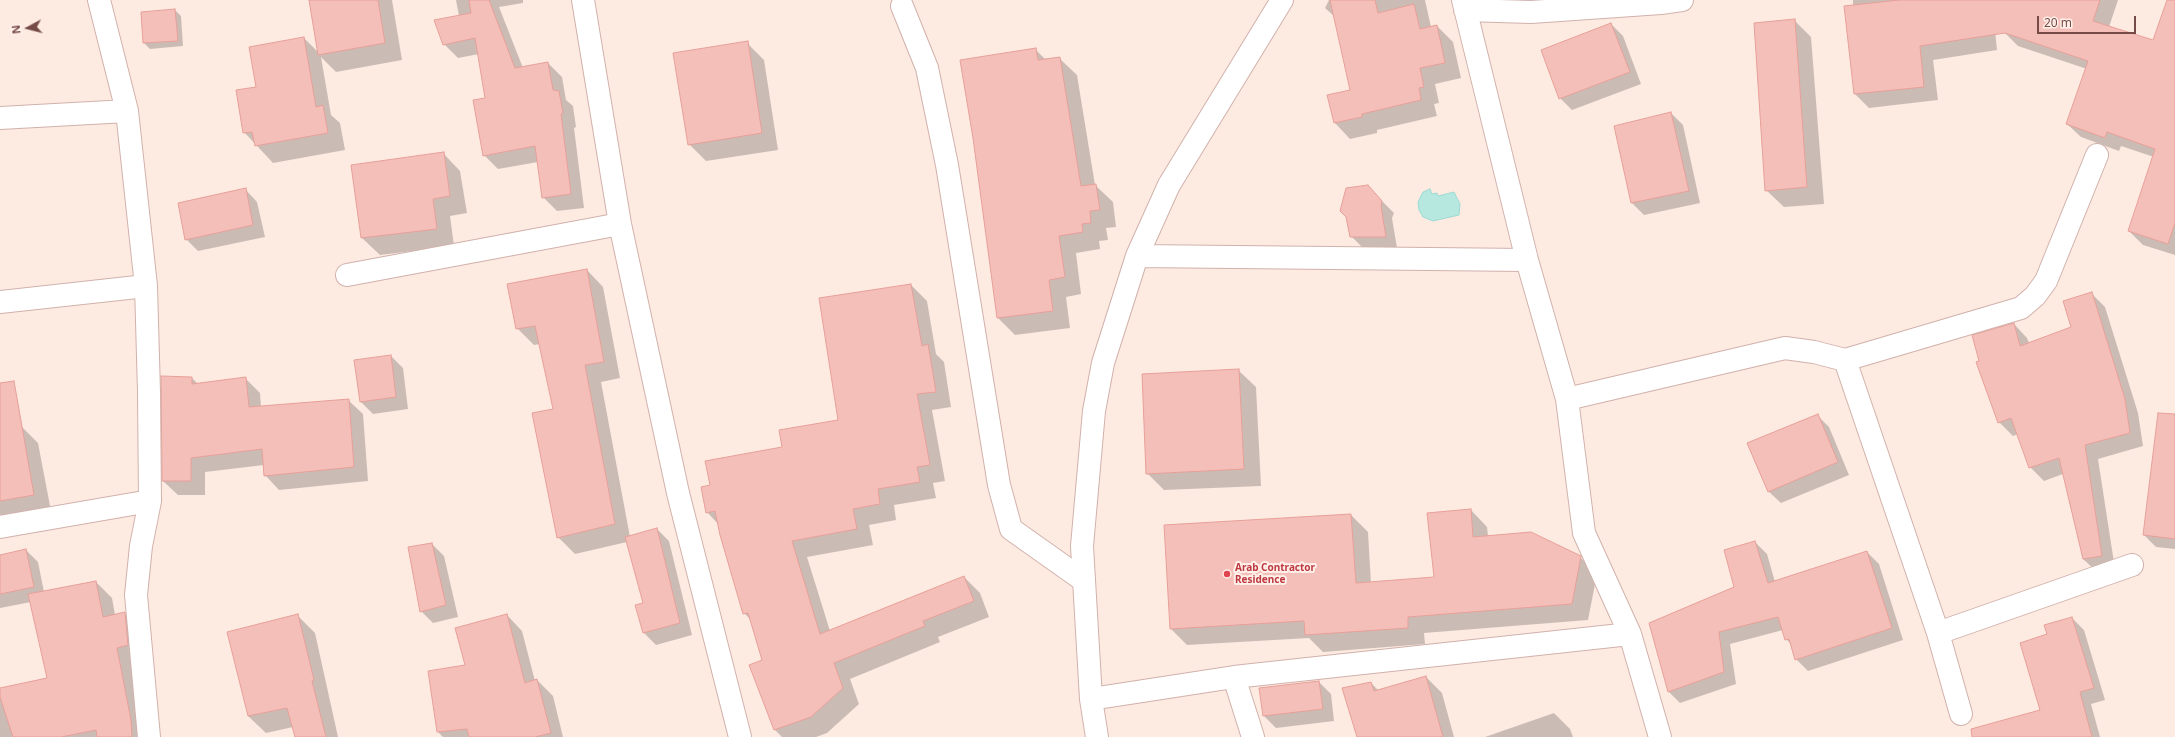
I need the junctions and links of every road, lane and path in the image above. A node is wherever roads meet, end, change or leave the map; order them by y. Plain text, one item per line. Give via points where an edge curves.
1 (99, 0) edge
2 (583, 0) edge
3 (1282, 0) edge
4 (1682, 0) edge
5 (1464, 5) edge
6 (902, 6) dead end
7 (128, 111) junction
8 (0, 118) edge
9 (2097, 155) dead end
10 (620, 224) junction
11 (1137, 256) junction
12 (1527, 260) junction
13 (347, 275) dead end
14 (146, 286) junction
15 (0, 302) edge
16 (1845, 360) junction
17 (1567, 399) junction
18 (150, 501) junction
19 (0, 527) edge
20 (2132, 565) dead end
21 (1083, 580) junction
22 (1938, 633) junction
23 (1630, 634) junction
24 (1234, 677) junction
25 (1091, 699) junction
26 (1962, 714) dead end
27 (149, 737) edge
28 (740, 737) edge
29 (1097, 737) edge
30 (1253, 737) edge
31 (1660, 737) edge

1 - 7 street
2 - 10 street
3 - 11 street via 1169,185
4 - 5 street via 1531,12
5 - 12 street
6 - 21 street via 927,68 947,165 999,485 1011,529
7 - 8 street
7 - 14 street
9 - 16 street via 2046,281 2035,296 2021,308
10 - 13 street
10 - 28 street via 678,494
11 - 12 street
11 - 21 street via 1103,363 1094,411 1082,546
12 - 17 street
14 - 15 street
14 - 18 street
16 - 17 street via 1785,348
16 - 22 street
17 - 23 street via 1584,533
18 - 19 street
18 - 27 street via 141,546 136,596
20 - 22 street
21 - 25 street
22 - 26 street
23 - 24 street
23 - 31 street
24 - 25 street
24 - 30 street
25 - 29 street

